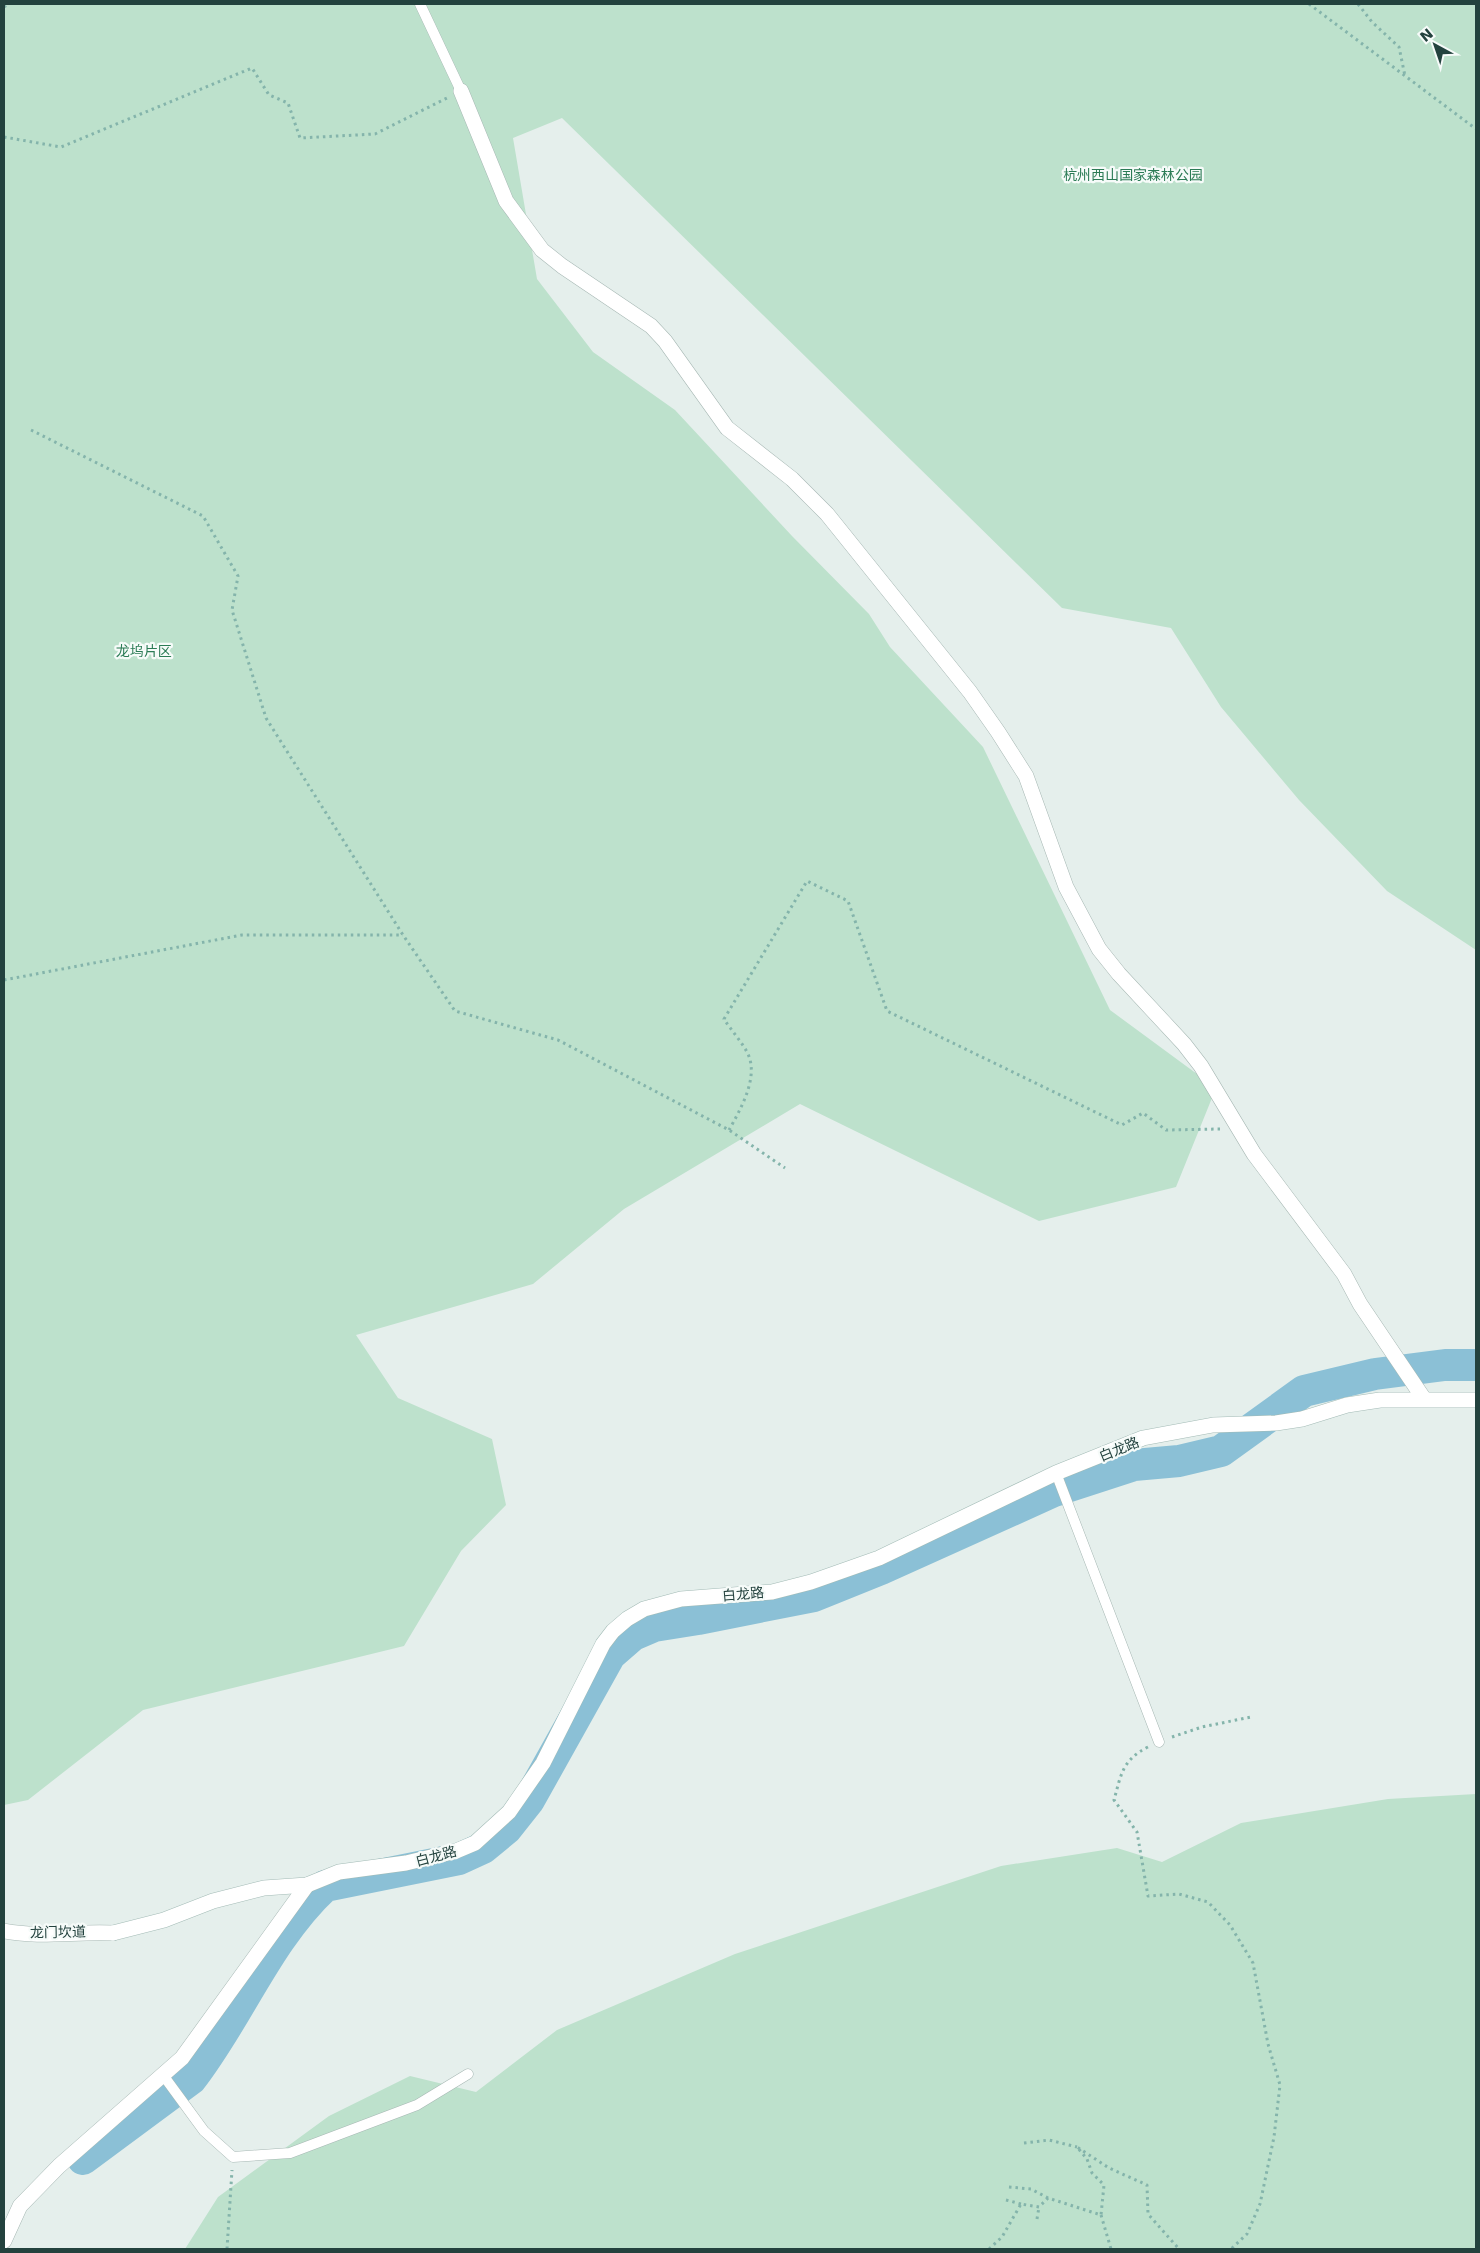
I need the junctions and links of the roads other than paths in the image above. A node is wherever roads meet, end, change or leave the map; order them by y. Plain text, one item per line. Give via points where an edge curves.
1 (420, 4) edge
2 (461, 91) joint
3 (1424, 1399) junction
4 (1476, 1400) edge
5 (1056, 1473) junction
6 (1159, 1742) road end
7 (307, 1885) junction
8 (4, 1931) edge
9 (113, 1933) joint
10 (163, 2074) junction
11 (468, 2074) dead end
12 (4, 2241) edge

1 - 2 lane
2 - 3 street via 506,201 542,250 665,341 727,428 792,479 820,507 970,692 1026,776 1066,887 1099,948 1201,1066 1254,1154 1344,1274 1360,1304
3 - 4 street, 白龙路
3 - 5 street, 白龙路 via 1380,1400 1347,1405 1302,1419 1213,1425 1143,1438
5 - 6 lane
5 - 7 street, 白龙路 via 878,1558 810,1582 772,1592 681,1600 644,1609 613,1631 603,1644 543,1763 509,1812 475,1843 456,1852 406,1863 339,1872
7 - 9 street, 白龙路 via 264,1888
7 - 10 street via 182,2058
8 - 9 street, 龙门坎道 via 55,1935 84,1931
10 - 11 lane via 204,2131 233,2157 290,2153 417,2105
10 - 12 street via 59,2166 20,2206

